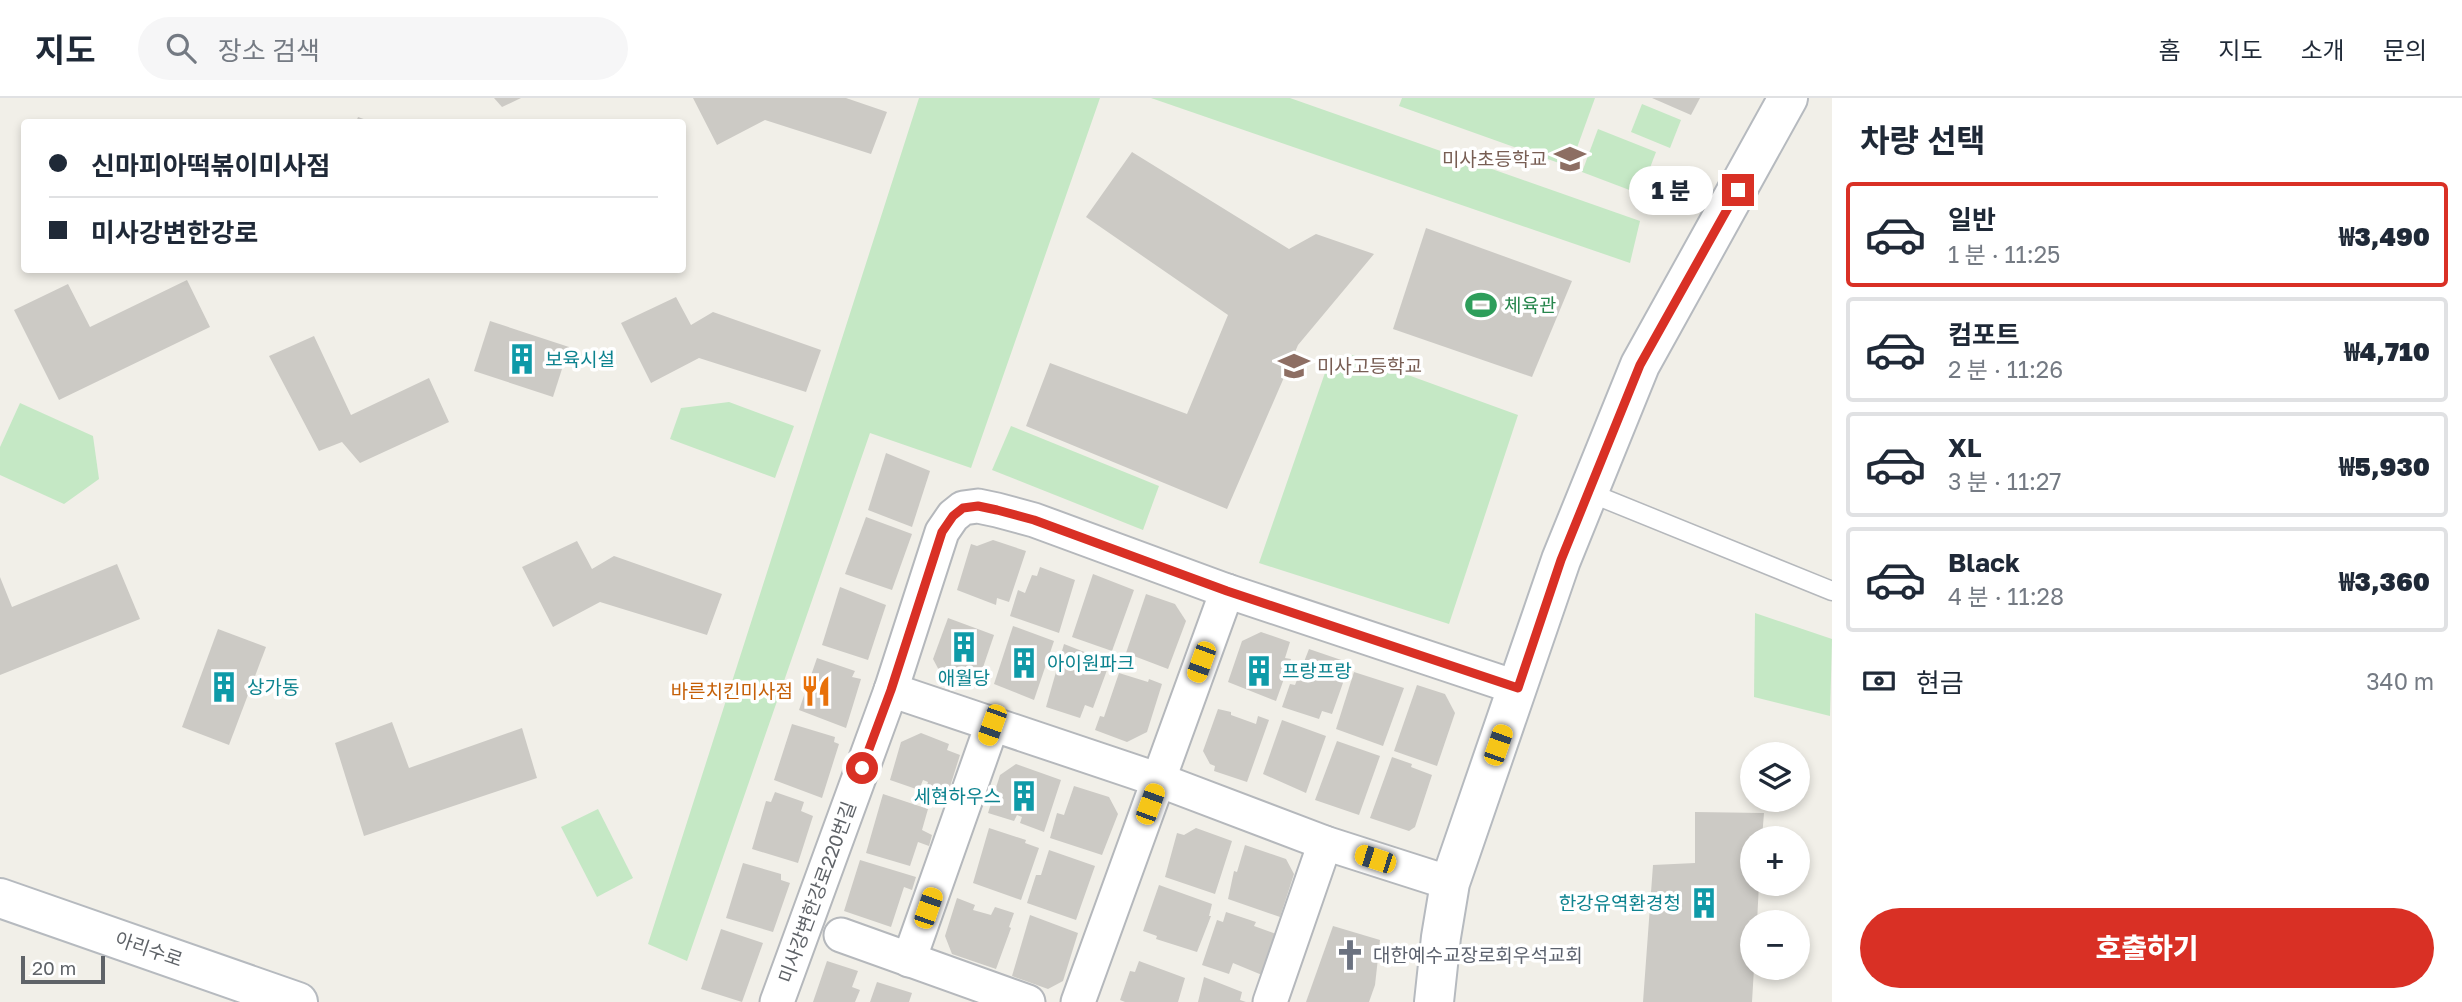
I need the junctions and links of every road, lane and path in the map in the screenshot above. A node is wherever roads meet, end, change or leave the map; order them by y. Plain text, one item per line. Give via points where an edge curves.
1 (1788, 98) edge
2 (1588, 492) junction
3 (1227, 591) junction
4 (1832, 591) edge
5 (1518, 688) junction
6 (891, 690) junction
7 (992, 725) junction
8 (1159, 780) junction
9 (1325, 843) junction
10 (1450, 883) junction
11 (0, 898) edge
12 (841, 935) dead end
13 (909, 960) junction
14 (298, 1002) edge
15 (777, 1002) edge
16 (1028, 1002) edge
17 (1078, 1002) edge
18 (1270, 1002) edge
19 (1434, 1002) edge

1 - 2 street via 1640,365
2 - 4 lane
2 - 5 street
3 - 5 street, 미사강변한강로220번길
3 - 6 street, 미사강변한강로220번길 via 1034,520 978,506 963,508 942,532
3 - 8 street
5 - 10 street
6 - 7 street
6 - 15 street, 미사강변한강로220번길
7 - 8 street
7 - 13 street
8 - 9 street
8 - 17 street
9 - 10 street
9 - 18 street
10 - 19 street
11 - 14 street, 아리수로
12 - 13 street
13 - 16 street

